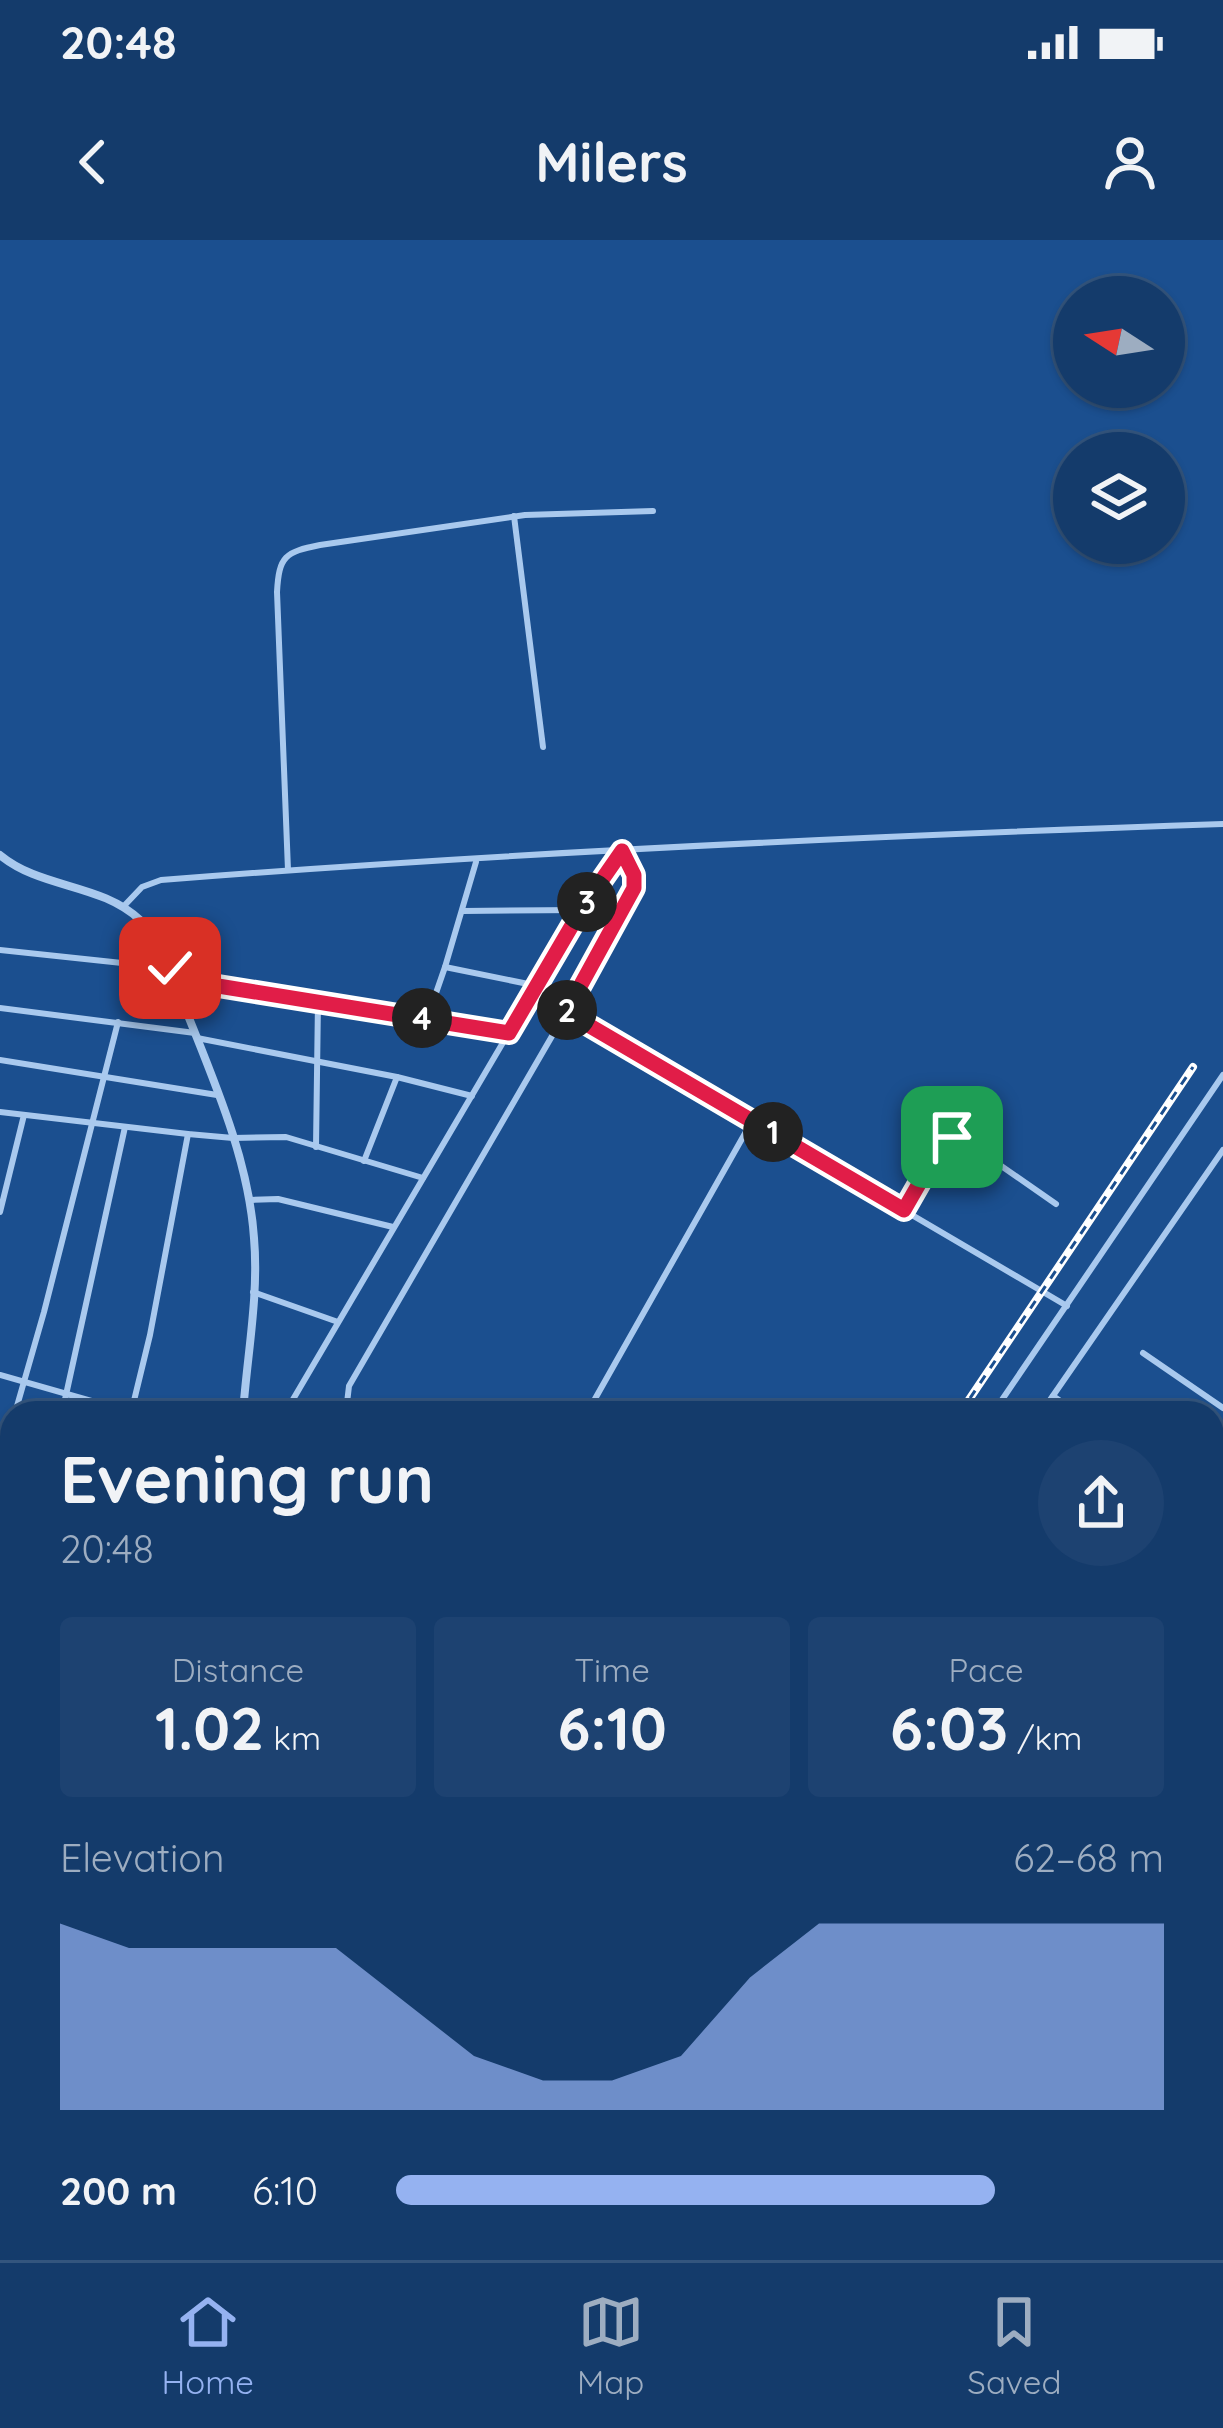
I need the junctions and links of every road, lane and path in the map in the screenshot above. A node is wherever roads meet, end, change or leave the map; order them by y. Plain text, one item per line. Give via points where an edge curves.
1 (653, 511) dead end
2 (514, 516) junction
3 (543, 747) dead end
4 (1223, 824) edge
5 (622, 851) junction
6 (0, 855) edge
7 (476, 860) junction
8 (289, 870) junction
9 (123, 907) junction
10 (581, 910) junction
11 (463, 911) junction
12 (0, 950) edge
13 (445, 967) junction
14 (170, 968) junction
15 (175, 979) junction
16 (538, 986) junction
17 (318, 1000) junction
18 (0, 1008) edge
19 (566, 1012) junction
20 (427, 1019) junction
21 (118, 1022) junction
22 (509, 1033) junction
23 (196, 1035) junction
24 (0, 1060) edge
25 (317, 1060) junction
26 (1223, 1076) edge
27 (104, 1077) junction
28 (397, 1078) junction
29 (217, 1095) junction
30 (472, 1096) junction
31 (0, 1112) edge
32 (24, 1114) junction
33 (752, 1120) junction
34 (93, 1123) junction
35 (124, 1126) junction
36 (188, 1134) junction
37 (233, 1138) junction
38 (316, 1147) junction
39 (1223, 1150) edge
40 (364, 1161) junction
41 (423, 1178) junction
42 (250, 1200) junction
43 (1056, 1204) dead end
44 (904, 1210) junction
45 (0, 1211) edge
46 (394, 1228) junction
47 (253, 1292) junction
48 (1067, 1306) junction
49 (338, 1322) junction
50 (1143, 1353) dead end
51 (0, 1375) edge
52 (24, 1381) junction
53 (66, 1394) junction
54 (1052, 1396) junction
55 (18, 1401) edge
56 (65, 1401) edge
57 (90, 1401) edge
58 (135, 1401) edge
59 (244, 1401) edge
60 (292, 1401) edge
61 (346, 1401) edge
62 (593, 1401) edge
63 (1001, 1401) edge
64 (1049, 1401) edge
65 (1060, 1401) edge
66 (1213, 1401) edge

1 - 2 street
2 - 3 street
2 - 8 street via 320,544 283,558 277,592
4 - 5 street
5 - 7 street
5 - 10 street
5 - 19 street via 634,888
6 - 9 street via 21,871
7 - 8 street
7 - 11 street
8 - 9 street via 161,880
9 - 14 street via 154,935
10 - 11 street
10 - 16 street
11 - 13 street
12 - 14 street
13 - 16 street
13 - 20 street
14 - 15 street
15 - 17 street
15 - 23 street
16 - 22 street
17 - 20 street
17 - 25 street
18 - 21 street
19 - 33 street
19 - 61 street
20 - 22 street
21 - 23 street
21 - 27 street
22 - 30 street
23 - 25 street
23 - 29 street
24 - 27 street
25 - 28 street
25 - 38 street
26 - 48 street
27 - 29 street
27 - 34 street
28 - 30 street
28 - 40 street
29 - 37 street
30 - 41 street
31 - 32 street
32 - 34 street
32 - 45 street
33 - 44 street
33 - 62 street
34 - 35 street
34 - 52 street
35 - 36 street
35 - 53 street
36 - 37 street
36 - 58 street
37 - 38 street via 286,1137
37 - 42 street
38 - 40 street
39 - 54 street
40 - 41 street
41 - 46 street
42 - 46 street via 278,1199
42 - 47 street
43 - 44 street via 952,1137
44 - 48 street
46 - 49 street
47 - 49 street
47 - 59 street
48 - 63 street
49 - 60 street
50 - 66 street
51 - 52 street
52 - 53 street
52 - 55 street
53 - 56 street
53 - 57 street
54 - 64 street
54 - 65 street

